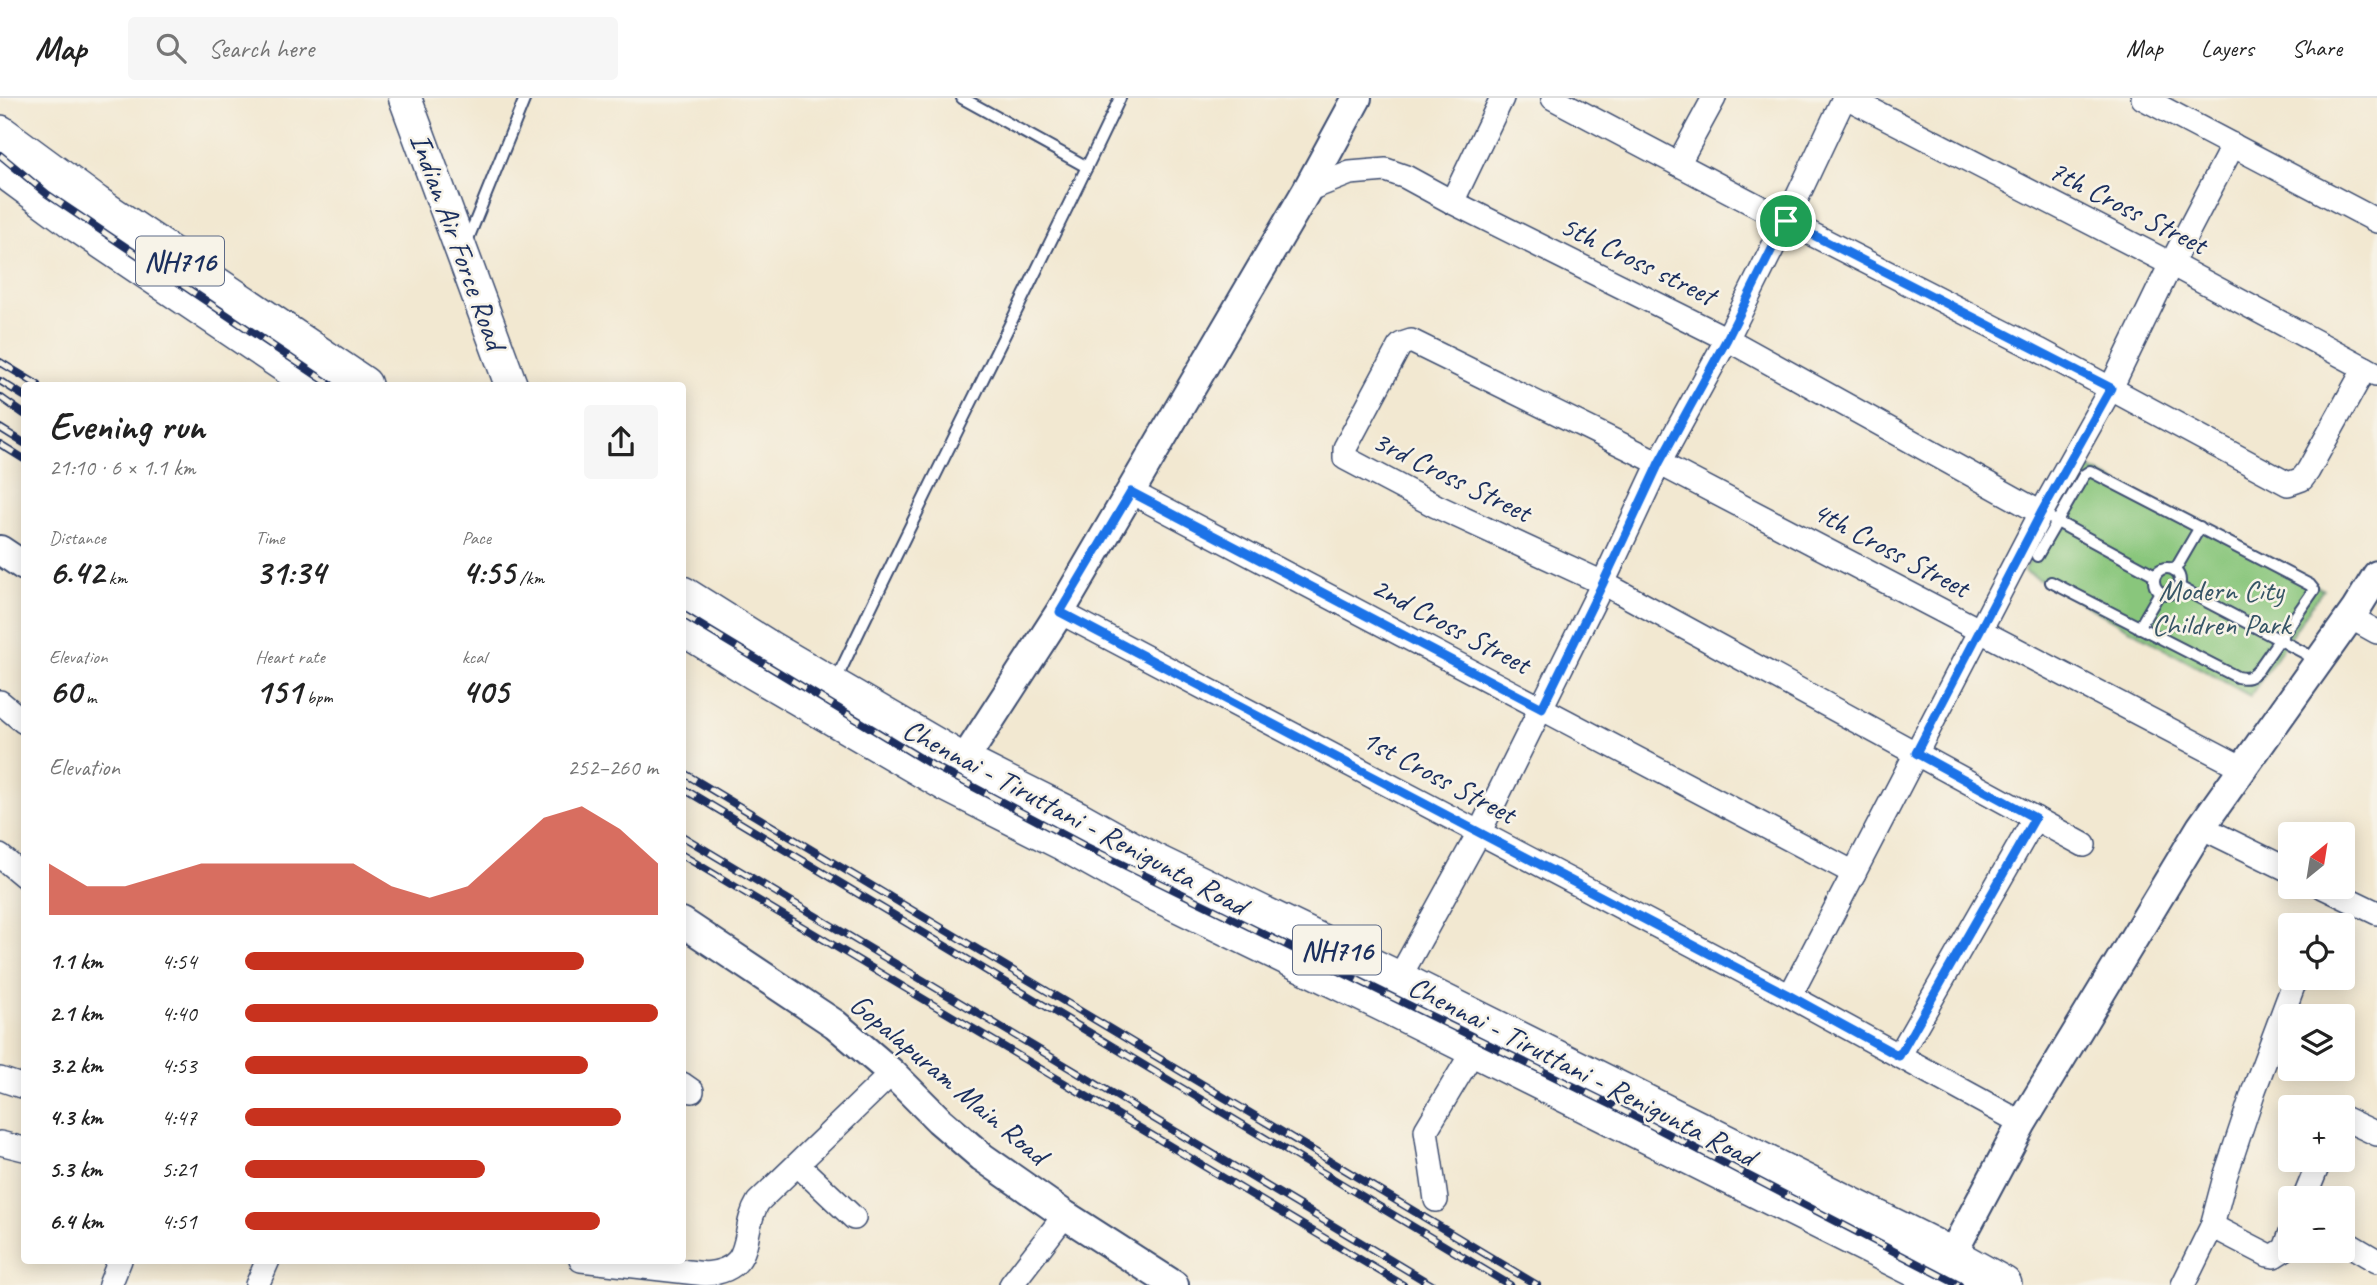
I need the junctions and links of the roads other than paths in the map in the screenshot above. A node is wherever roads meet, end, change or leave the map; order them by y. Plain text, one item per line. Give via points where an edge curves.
1 (405, 98) edge
2 (525, 98) edge
3 (962, 98) edge
4 (1120, 98) edge
5 (1357, 98) edge
6 (1502, 98) edge
7 (1553, 98) edge
8 (1714, 98) edge
9 (1846, 98) edge
10 (2144, 98) edge
11 (1577, 103) edge
12 (0, 134) edge
13 (2233, 145) junction
14 (1678, 164) junction
15 (0, 166) edge
16 (1087, 167) junction
17 (1307, 190) junction
18 (1452, 202) junction
19 (2377, 220) edge
20 (1786, 221) junction
21 (462, 254) junction
22 (2171, 264) junction
23 (1727, 339) junction
24 (2371, 372) edge
25 (313, 382) edge
26 (359, 382) edge
27 (509, 382) edge
28 (2111, 388) junction
29 (1546, 407) joint
30 (1659, 463) junction
31 (1131, 492) junction
32 (2048, 517) junction
33 (2200, 527) junction
34 (0, 550) edge
35 (2037, 556) dead end
36 (21, 564) edge
37 (2175, 570) junction
38 (2155, 575) junction
39 (2377, 575) edge
40 (2051, 582) dead end
41 (1603, 583) junction
42 (2179, 587) junction
43 (2160, 592) junction
44 (686, 598) edge
45 (1060, 612) junction
46 (2350, 617) junction
47 (686, 628) edge
48 (2139, 628) junction
49 (1979, 632) junction
50 (2377, 632) edge
51 (2278, 639) junction
52 (2318, 660) junction
53 (827, 698) junction
54 (0, 702) edge
55 (1542, 708) junction
56 (21, 720) edge
57 (1916, 753) junction
58 (2243, 768) junction
59 (956, 773) junction
60 (2035, 818) junction
61 (2201, 827) junction
62 (1479, 832) junction
63 (2084, 845) dead end
64 (0, 856) edge
65 (2278, 865) edge
66 (1854, 873) junction
67 (21, 874) edge
68 (2350, 900) edge
69 (2377, 913) edge
70 (686, 928) edge
71 (2292, 990) edge
72 (1391, 992) junction
73 (1790, 996) junction
74 (1475, 1048) junction
75 (1899, 1056) junction
76 (892, 1073) junction
77 (0, 1079) edge
78 (21, 1086) edge
79 (2022, 1123) junction
80 (2355, 1124) edge
81 (2377, 1134) edge
82 (0, 1143) edge
83 (21, 1148) edge
84 (798, 1165) junction
85 (1436, 1200) dead end
86 (1065, 1215) junction
87 (853, 1218) dead end
88 (2212, 1226) junction
89 (2355, 1248) edge
90 (2278, 1254) edge
91 (2377, 1261) edge
92 (118, 1264) edge
93 (266, 1264) edge
94 (600, 1264) edge
95 (1946, 1273) edge
96 (660, 1277) edge
97 (110, 1285) edge
98 (257, 1285) edge
99 (1011, 1285) edge
100 (1174, 1285) edge
101 (2003, 1285) edge
102 (2183, 1285) edge

1 - 21 main road, Indian Air Force Road
2 - 21 lane
3 - 16 lane
4 - 16 lane
5 - 17 street
6 - 18 street
7 - 11 street
8 - 14 street
9 - 20 street
9 - 22 street, 7th Cross Street
10 - 13 street
11 - 14 street
12 - 26 highway, NH716 via 95,204
13 - 19 street
13 - 22 street
14 - 20 street
15 - 25 highway, NH716
16 - 53 lane
17 - 18 street, 5th Cross street via 1350,173 1386,170
17 - 31 street
18 - 23 street, 5th Cross street
20 - 23 street
20 - 28 street
21 - 27 main road, Indian Air Force Road
22 - 24 street, 7th Cross Street
22 - 28 street
23 - 30 street
23 - 32 street, 5th Cross street
24 - 28 street via 2308,471 2288,484
28 - 32 street
29 - 30 street, 4th Cross Street
29 - 41 street, 3rd Cross Street via 1406,342 1399,347 1345,448 1345,458 1436,506
30 - 41 street
30 - 49 street, 4th Cross Street
31 - 45 street
31 - 55 street, 2nd Cross Street
32 - 33 lane via 2090,471
32 - 35 lane
32 - 38 lane
32 - 49 street
33 - 37 lane
33 - 51 lane via 2313,587 2314,593
34 - 36 street
37 - 38 lane via 2164,568
37 - 42 lane
38 - 43 lane
39 - 46 street
40 - 48 lane
41 - 55 street
41 - 57 street
42 - 43 lane via 2169,594
42 - 51 lane
43 - 48 lane
44 - 53 highway, Chennai - Tiruttani - Renigunta Road / NH716
45 - 59 street
45 - 62 street, 1st Cross Street
46 - 50 street
46 - 52 street
47 - 53 highway, Chennai - Tiruttani - Renigunta Road / NH716
48 - 51 lane via 2245,678 2258,670
49 - 57 street
49 - 58 street, 4th Cross Street
51 - 52 lane
52 - 58 street
53 - 59 highway, Chennai - Tiruttani - Renigunta Road / NH716
54 - 56 street
55 - 62 street
55 - 66 street, 2nd Cross Street
57 - 60 street
57 - 66 street
58 - 61 street
59 - 72 highway, Chennai - Tiruttani - Renigunta Road / NH716 via 1139,884
60 - 63 street
60 - 75 street
61 - 65 street
61 - 79 street
62 - 72 street
62 - 73 street, 1st Cross Street
64 - 67 street
66 - 73 street
68 - 69 street
70 - 76 street, Gopalapuram Main Road via 835,1024
71 - 88 street via 2254,1090
72 - 74 highway, Chennai - Tiruttani - Renigunta Road / NH716
72 - 95 highway, Chennai - Tiruttani - Renigunta Road / NH716
73 - 75 street, 1st Cross Street
74 - 85 street via 1426,1130
74 - 95 highway, Chennai - Tiruttani - Renigunta Road / NH716
75 - 79 street, 1st Cross Street
76 - 84 street
76 - 86 street, Gopalapuram Main Road via 982,1157
77 - 78 street
79 - 95 street
80 - 81 street
82 - 83 street
84 - 87 street
84 - 96 street via 751,1212 746,1247 737,1261 720,1273
86 - 99 street
86 - 100 street, Gopalapuram Main Road
88 - 90 street via 2268,1255
88 - 102 street
89 - 91 street
92 - 97 street
93 - 98 street
94 - 96 street
95 - 101 highway, Chennai - Tiruttani - Renigunta Road / NH716

